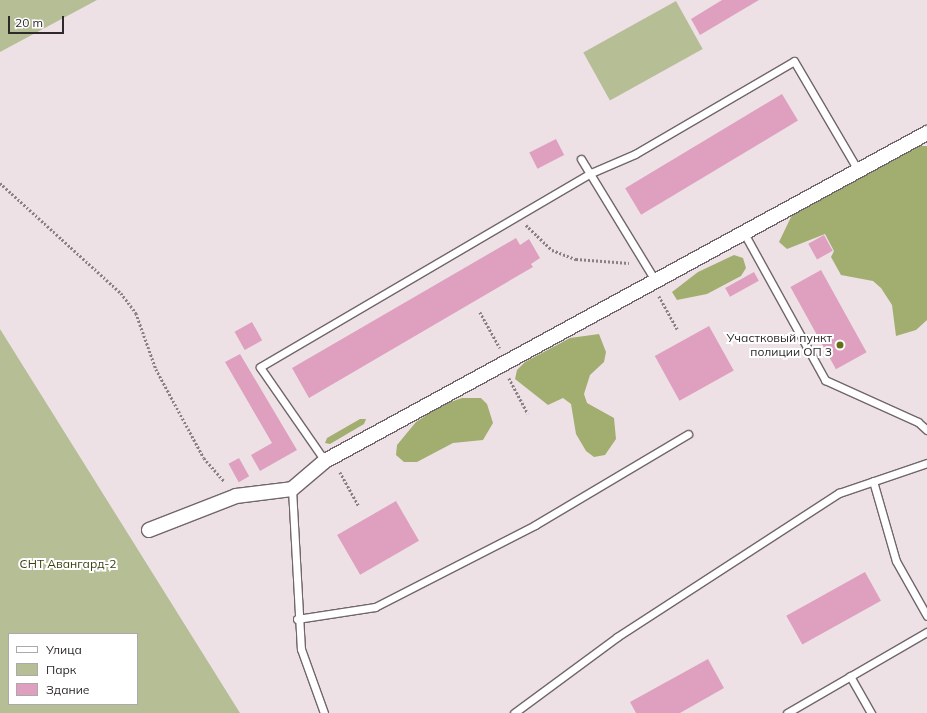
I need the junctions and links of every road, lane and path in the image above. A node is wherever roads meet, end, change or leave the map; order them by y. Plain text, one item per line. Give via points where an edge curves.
1 (927, 133) edge
2 (581, 159) dead end
3 (858, 170) junction
4 (591, 173) junction
5 (0, 183) edge
6 (518, 215) junction
7 (744, 233) junction
8 (646, 263) junction
9 (654, 283) junction
10 (480, 312) dead end
11 (678, 330) dead end
12 (505, 363) junction
13 (528, 413) dead end
14 (927, 430) edge
15 (688, 434) dead end
16 (329, 459) junction
17 (927, 463) edge
18 (874, 481) junction
19 (292, 489) junction
20 (236, 496) junction
21 (359, 506) dead end
22 (149, 530) dead end
23 (927, 616) edge
24 (297, 619) junction
25 (927, 632) edge
26 (850, 676) junction
27 (324, 713) edge
28 (514, 713) edge
29 (787, 713) edge
30 (871, 713) edge

1 - 3 street
2 - 4 lane
3 - 4 lane via 794,61 635,154
3 - 7 street
4 - 6 lane
4 - 8 lane
5 - 20 path via 121,293 136,313 156,369 204,458
6 - 8 path via 535,237 552,250 576,259
6 - 16 lane via 260,367
7 - 9 street
7 - 14 lane via 825,380 918,422
8 - 9 lane
9 - 11 path
9 - 12 street
10 - 12 path
12 - 13 path
12 - 16 street
15 - 24 lane via 535,525 376,607
16 - 19 street
16 - 21 path
17 - 18 lane
18 - 23 lane via 896,561
18 - 28 lane via 839,493 756,545 617,637
19 - 20 street
19 - 24 lane
20 - 22 street
24 - 27 lane via 301,649
25 - 26 lane
26 - 29 lane
26 - 30 lane

